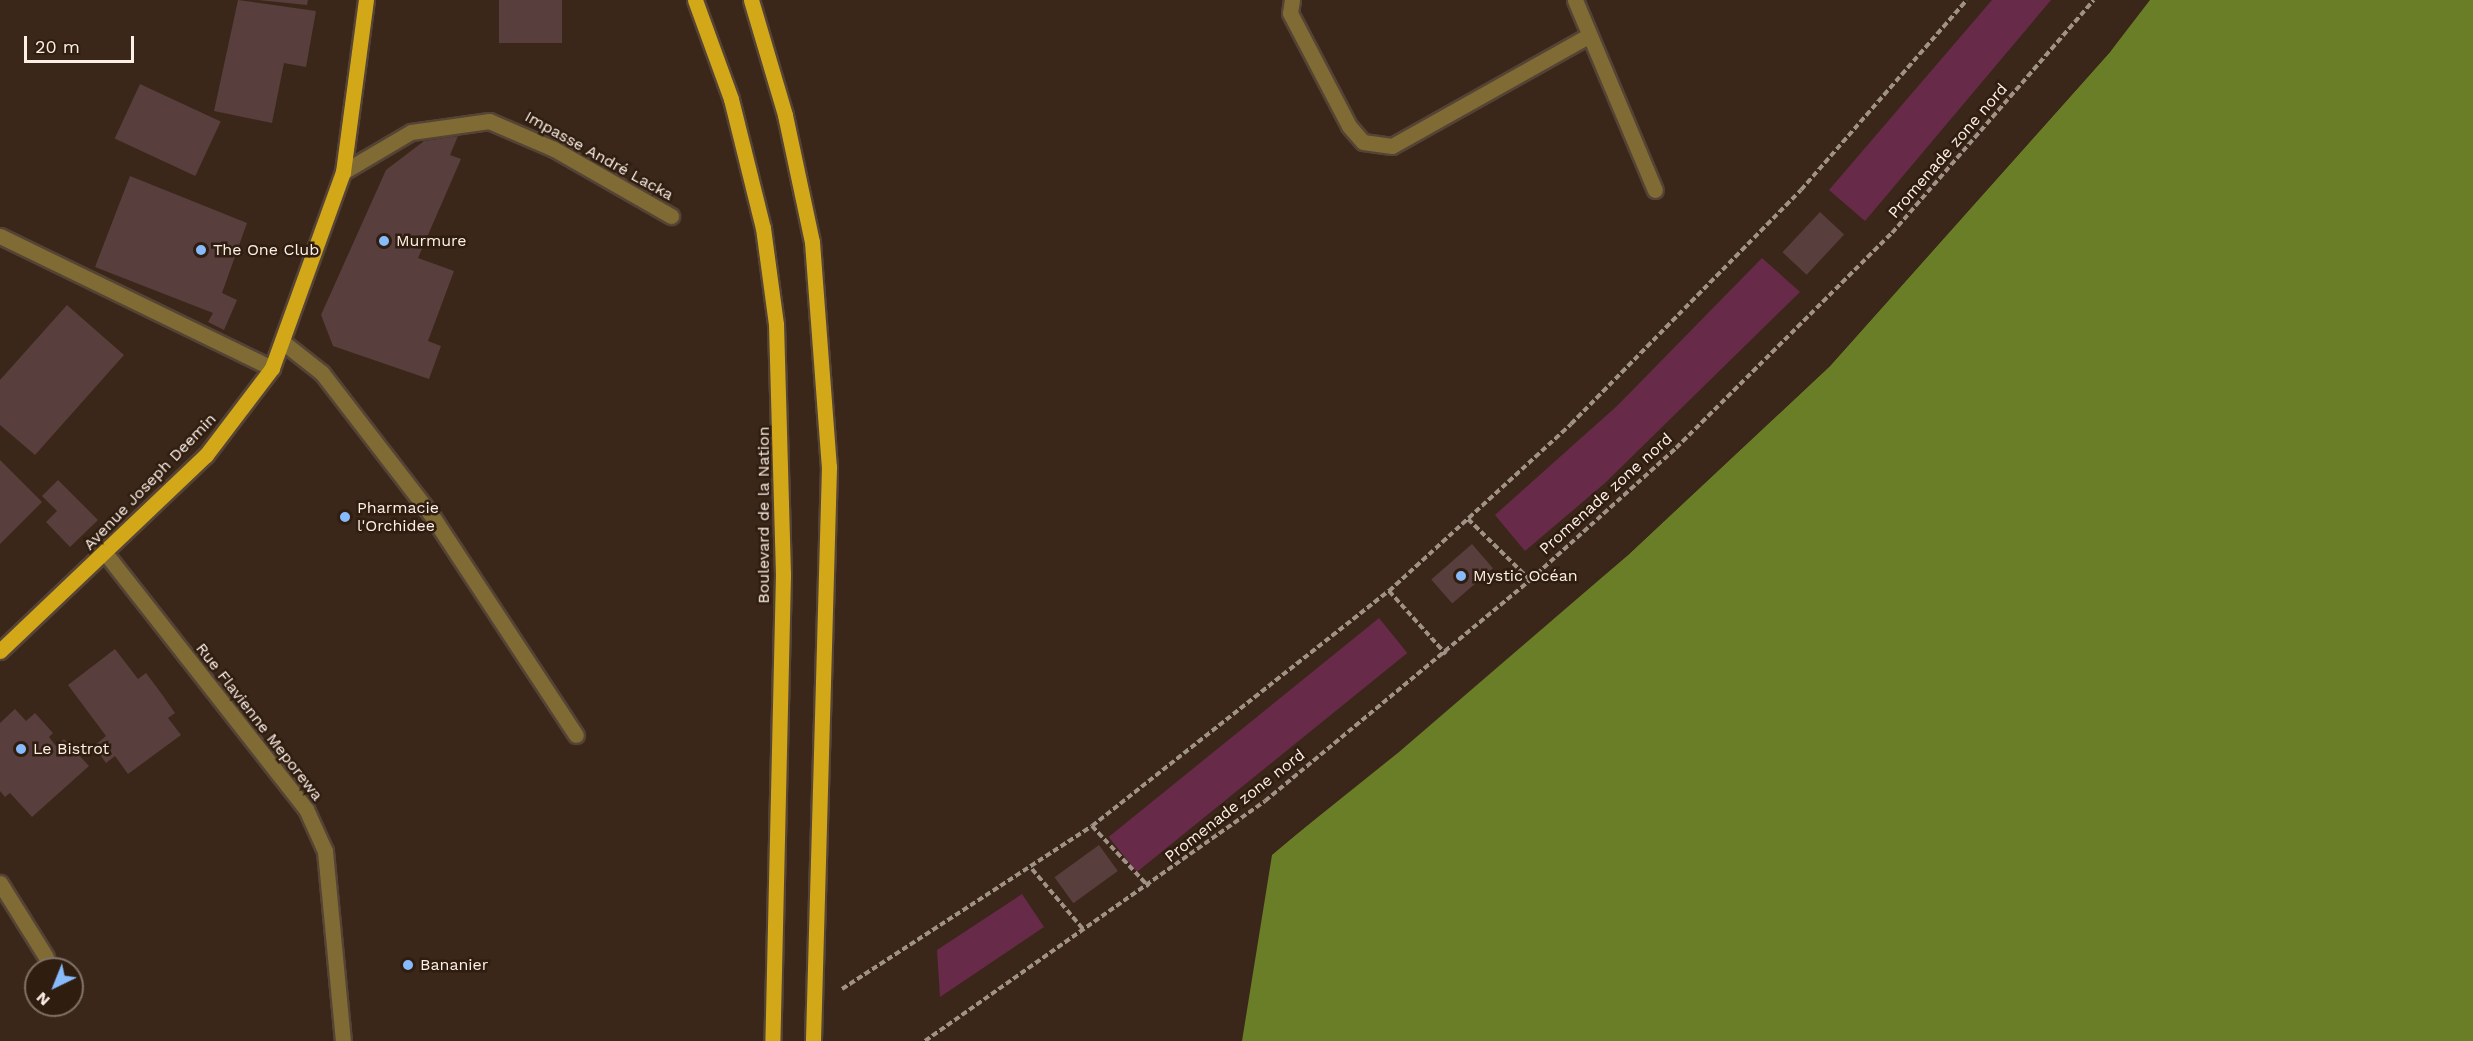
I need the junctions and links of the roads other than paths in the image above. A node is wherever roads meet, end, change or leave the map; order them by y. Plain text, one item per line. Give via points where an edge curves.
1 (366, 0) edge
2 (695, 0) edge
3 (751, 0) edge
4 (1292, 0) edge
5 (1575, 0) edge
6 (1586, 37) junction
7 (343, 172) junction
8 (1654, 190) dead end
9 (671, 216) dead end
10 (0, 236) edge
11 (284, 343) junction
12 (272, 368) junction
13 (106, 554) junction
14 (0, 651) edge
15 (576, 735) dead end
16 (0, 883) edge
17 (46, 957) dead end
18 (343, 1041) edge
19 (772, 1041) edge
20 (813, 1041) edge

1 - 7 main road, Avenue Joseph Deemin
2 - 19 main road, Boulevard de la Nation via 732,99 763,228 776,324 783,574
3 - 20 main road via 801,183 819,318 829,467
4 - 6 street via 1290,13 1348,126 1363,142 1392,146
5 - 6 street
6 - 8 street
7 - 9 street, Impasse André Lacka via 411,132 489,121 554,149
7 - 11 main road, Avenue Joseph Deemin
10 - 12 street
11 - 12 main road, Avenue Joseph Deemin
11 - 15 street via 322,373 432,516
12 - 13 main road, Avenue Joseph Deemin via 206,455
13 - 14 main road, Avenue Joseph Deemin
13 - 18 street, Rue Flavienne Meporewa via 306,809 325,851
16 - 17 street

